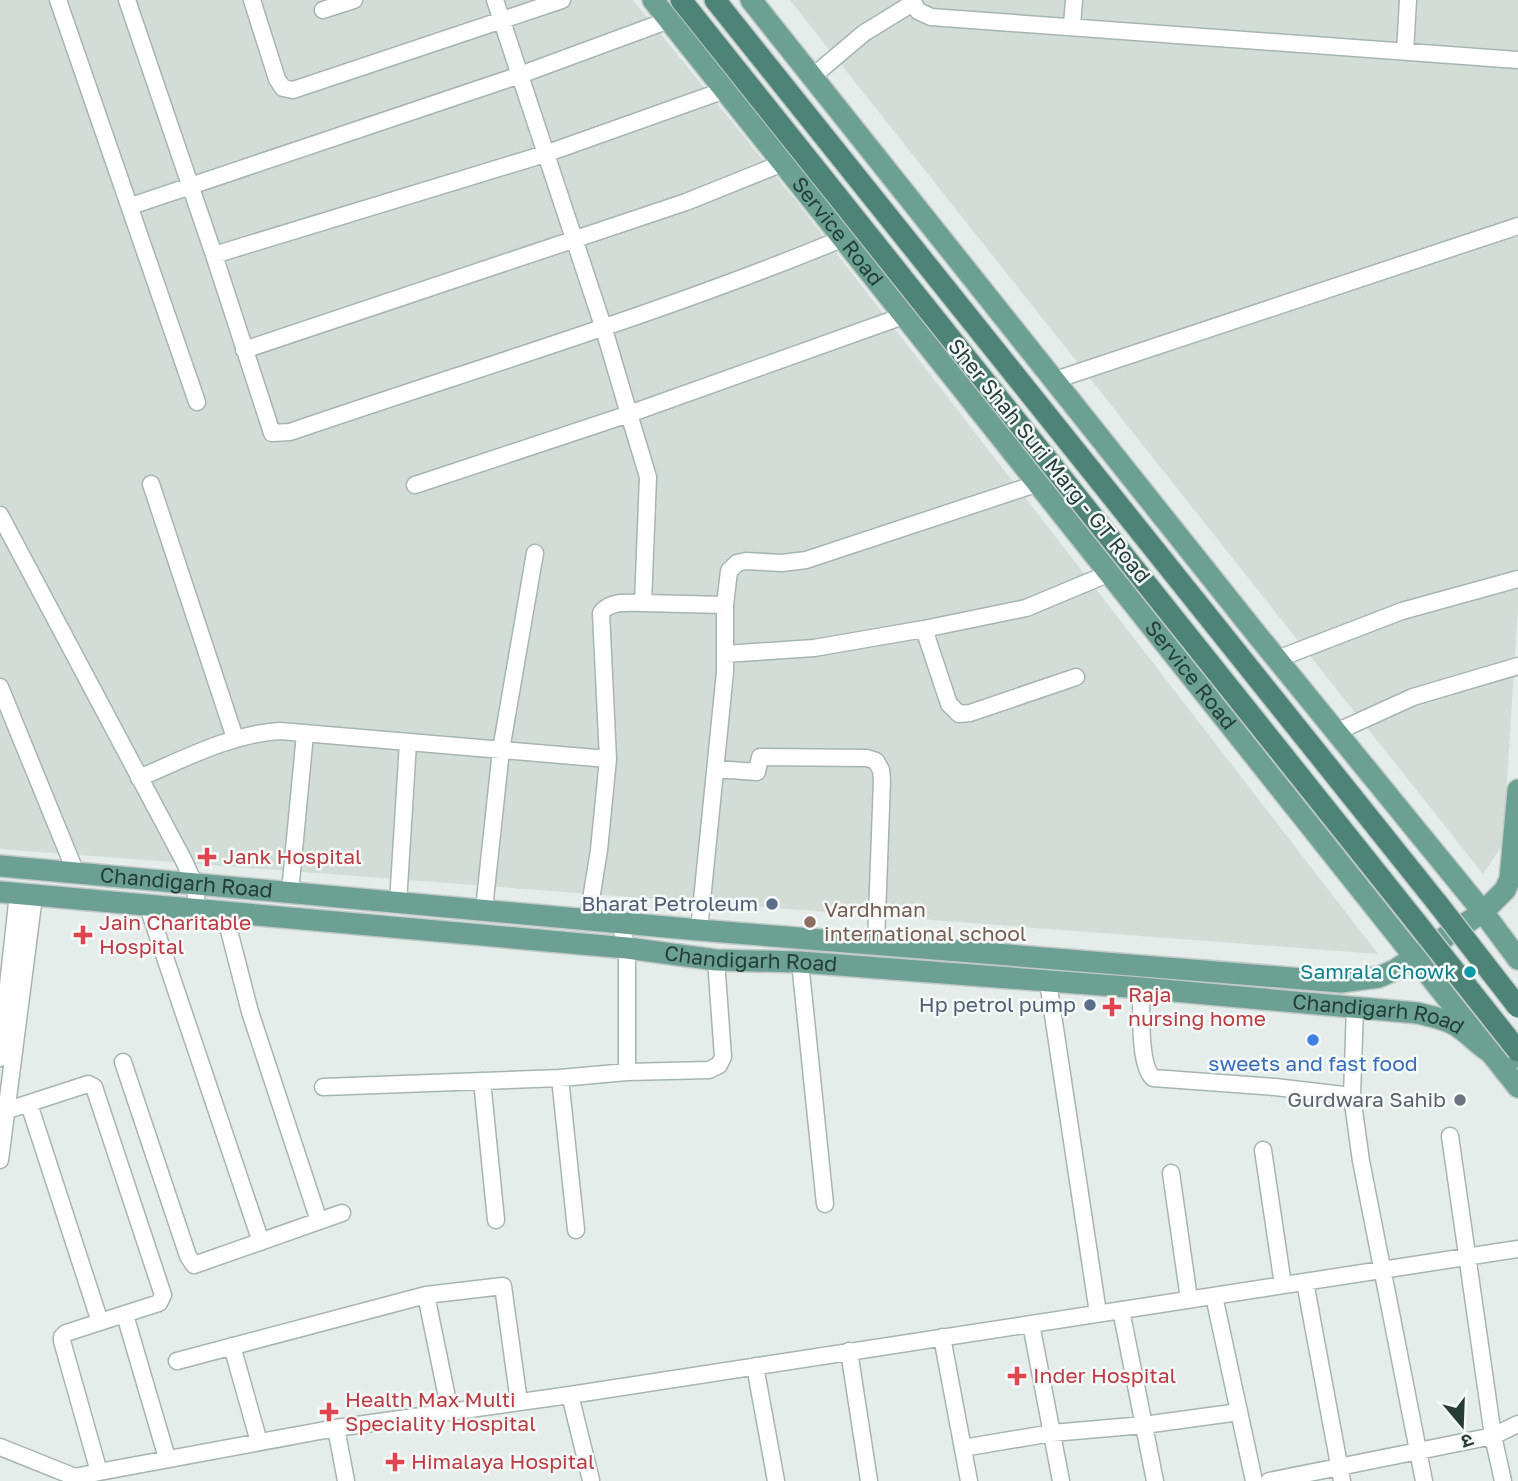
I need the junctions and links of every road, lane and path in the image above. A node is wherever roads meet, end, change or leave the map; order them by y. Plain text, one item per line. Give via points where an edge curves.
1 (58, 0) edge
2 (127, 0) edge
3 (252, 0) edge
4 (354, 0) edge
5 (495, 0) edge
6 (562, 0) edge
7 (653, 0) edge
8 (681, 0) edge
9 (715, 0) edge
10 (751, 0) edge
11 (1074, 0) edge
12 (1408, 0) edge
13 (912, 1) edge
14 (323, 10) dead end
15 (669, 20) junction
16 (502, 21) junction
17 (1072, 26) junction
18 (1405, 52) junction
19 (1518, 60) edge
20 (520, 75) junction
21 (812, 77) junction
22 (725, 90) junction
23 (545, 154) junction
24 (783, 163) junction
25 (190, 186) junction
26 (131, 206) junction
27 (1518, 226) edge
28 (844, 238) junction
29 (575, 241) junction
30 (214, 255) junction
31 (906, 315) junction
32 (603, 326) junction
33 (244, 350) junction
34 (1055, 380) junction
35 (197, 402) dead end
36 (629, 414) junction
37 (1039, 483) junction
38 (151, 484) dead end
39 (415, 485) dead end
40 (0, 514) edge
41 (535, 553) dead end
42 (1110, 573) junction
43 (1518, 579) edge
44 (643, 603) junction
45 (725, 605) junction
46 (924, 629) junction
47 (725, 654) junction
48 (1277, 659) junction
49 (1518, 666) edge
50 (1076, 677) dead end
51 (0, 687) edge
52 (1336, 732) junction
53 (304, 734) junction
54 (235, 738) junction
55 (408, 743) junction
56 (501, 750) junction
57 (608, 759) junction
58 (716, 769) junction
59 (139, 778) junction
60 (1518, 790) edge
61 (0, 866) edge
62 (76, 873) junction
63 (195, 885) junction
64 (290, 892) junction
65 (17, 894) edge
66 (398, 903) junction
67 (146, 904) junction
68 (197, 909) junction
69 (484, 909) junction
70 (224, 911) junction
71 (1483, 912) junction
72 (588, 918) junction
73 (620, 923) junction
74 (699, 930) junction
75 (876, 943) junction
76 (627, 948) junction
77 (1413, 958) junction
78 (1518, 959) edge
79 (716, 960) junction
80 (800, 962) junction
81 (1048, 982) junction
82 (1141, 988) junction
83 (1355, 1007) junction
84 (1518, 1007) edge
85 (1518, 1051) edge
86 (1490, 1053) junction
87 (1518, 1057) edge
88 (0, 1058) edge
89 (123, 1062) dead end
90 (628, 1072) junction
91 (560, 1077) junction
92 (482, 1081) junction
93 (323, 1087) dead end
94 (1518, 1087) edge
95 (1352, 1096) junction
96 (29, 1104) junction
97 (8, 1110) junction
98 (1450, 1136) dead end
99 (1263, 1150) dead end
100 (0, 1160) edge
101 (1171, 1173) dead end
102 (825, 1205) dead end
103 (342, 1213) dead end
104 (496, 1220) dead end
105 (319, 1221) junction
106 (576, 1230) dead end
107 (261, 1242) junction
108 (1518, 1250) edge
109 (1467, 1257) junction
110 (1381, 1270) junction
111 (1305, 1282) junction
112 (1283, 1285) junction
113 (426, 1295) junction
114 (1214, 1296) junction
115 (1189, 1299) junction
116 (1121, 1310) junction
117 (1098, 1313) junction
118 (125, 1315) junction
119 (100, 1322) junction
120 (1031, 1324) junction
121 (942, 1337) junction
122 (233, 1346) junction
123 (849, 1351) junction
124 (177, 1361) dead end
125 (755, 1366) junction
126 (570, 1395) junction
127 (519, 1402) junction
128 (450, 1412) junction
129 (1239, 1412) junction
130 (1518, 1424) edge
131 (1144, 1425) junction
132 (336, 1428) junction
133 (1052, 1433) junction
134 (1493, 1436) junction
135 (259, 1442) junction
136 (0, 1447) edge
137 (963, 1448) junction
138 (1419, 1451) junction
139 (167, 1458) junction
140 (99, 1472) junction
141 (1341, 1474) edge
142 (75, 1479) edge
143 (346, 1481) edge
144 (589, 1481) edge
145 (776, 1481) edge
146 (869, 1481) edge
147 (970, 1481) edge
148 (1061, 1481) edge
149 (1155, 1481) edge
150 (1254, 1481) edge
151 (1269, 1481) edge
152 (1424, 1481) edge
153 (1503, 1481) edge

1 - 26 street
2 - 25 street
3 - 16 street via 277,79 287,90
4 - 14 street
5 - 16 street
6 - 16 street
7 - 15 main road, Service Road
8 - 85 highway, Sher Shah Suri Marg - GT Road, bridge
9 - 84 highway, Sher Shah Suri Marg - GT Road, bridge
10 - 21 main road
11 - 17 street
12 - 18 street
13 - 17 street via 918,11 931,17
13 - 21 street via 864,33
15 - 20 street
15 - 22 main road, Service Road
16 - 20 street
17 - 18 street
18 - 19 street
20 - 23 street
20 - 25 street
21 - 34 main road
22 - 23 street
22 - 24 main road, Service Road
23 - 29 street
23 - 30 street
24 - 28 main road, Service Road
24 - 29 street
25 - 26 street
25 - 30 street
26 - 35 street
27 - 34 street
28 - 31 main road, Service Road
28 - 32 street
29 - 32 street
29 - 33 street
30 - 33 street
31 - 36 street
31 - 37 main road, Service Road
32 - 33 street via 276,435 268,427
32 - 36 street
34 - 48 main road
36 - 39 street
36 - 44 street via 648,477
37 - 42 main road, Service Road
37 - 45 street via 806,560 737,563 729,571
38 - 54 street
40 - 59 street
41 - 56 street
42 - 46 street via 1026,608
42 - 77 main road, Service Road
43 - 48 street via 1402,611
44 - 45 street
44 - 57 street via 616,603 601,613
45 - 47 street
46 - 47 street via 814,648
46 - 50 street via 949,704 959,714
47 - 58 street
48 - 52 main road
49 - 52 street via 1413,697
51 - 62 street
52 - 71 main road
53 - 54 street via 260,732
53 - 55 street
53 - 64 street
54 - 59 street
55 - 56 street
55 - 66 street
56 - 57 street
56 - 69 street
57 - 72 street
58 - 74 street
58 - 75 street via 757,772 760,757 876,761 882,780
59 - 63 street
60 - 71 main road, Chandigarh Road via 1510,879
61 - 62 main road, Chandigarh Road
62 - 63 main road, Chandigarh Road
63 - 64 main road, Chandigarh Road
63 - 68 street
64 - 66 main road, Chandigarh Road
65 - 67 main road, Chandigarh Road
65 - 88 street
65 - 97 street
66 - 69 main road, Chandigarh Road
67 - 68 main road, Chandigarh Road
67 - 107 street
68 - 70 main road, Chandigarh Road
69 - 72 main road, Chandigarh Road
70 - 76 main road, Chandigarh Road
70 - 105 street via 250,1012
71 - 77 main road, Chandigarh Road
71 - 78 main road
72 - 73 main road, Chandigarh Road
73 - 74 main road, Chandigarh Road
73 - 76 street
74 - 75 main road, Chandigarh Road
75 - 77 main road, Chandigarh Road via 1341,982 1379,976
76 - 79 main road, Chandigarh Road
76 - 90 street
77 - 86 main road, Service Road
79 - 80 main road, Chandigarh Road
79 - 90 street via 723,1057 719,1065 698,1071
80 - 81 main road, Chandigarh Road
80 - 102 street
81 - 82 main road, Chandigarh Road
81 - 117 street
82 - 83 main road, Chandigarh Road
82 - 95 street via 1144,1054 1153,1078
83 - 86 main road, Chandigarh Road via 1438,1017 1456,1025
83 - 95 street
86 - 87 main road via 1505,1060
86 - 94 main road, Service Road
89 - 107 street via 191,1262 198,1265
90 - 91 street
91 - 92 street
91 - 106 street
92 - 93 street
92 - 104 street
95 - 110 street
96 - 97 street
96 - 118 street via 89,1084 94,1087 163,1295 159,1303
96 - 119 street
97 - 100 street
98 - 109 street
99 - 112 street
101 - 115 street
103 - 105 street
105 - 107 street
108 - 109 street
109 - 110 street
109 - 134 street
110 - 111 street
110 - 138 street
111 - 112 street
111 - 141 street
112 - 114 street
113 - 122 street
113 - 127 street via 503,1286
113 - 128 street
114 - 115 street
114 - 129 street
115 - 116 street
116 - 117 street
116 - 131 street
117 - 120 street
118 - 119 street
118 - 139 street
119 - 140 street via 62,1336
120 - 121 street
120 - 133 street
121 - 123 street
121 - 137 street
122 - 124 street
122 - 135 street
123 - 125 street
123 - 146 street
125 - 126 street
125 - 145 street
126 - 127 street
126 - 144 street
127 - 128 street
128 - 132 street
129 - 131 street
129 - 150 street
130 - 134 street
131 - 133 street
131 - 149 street
132 - 135 street
132 - 143 street
133 - 137 street
133 - 148 street
134 - 138 street
134 - 153 street
135 - 139 street
136 - 142 street
137 - 147 street
138 - 141 street
138 - 152 street
139 - 140 street
140 - 142 street
141 - 151 street

